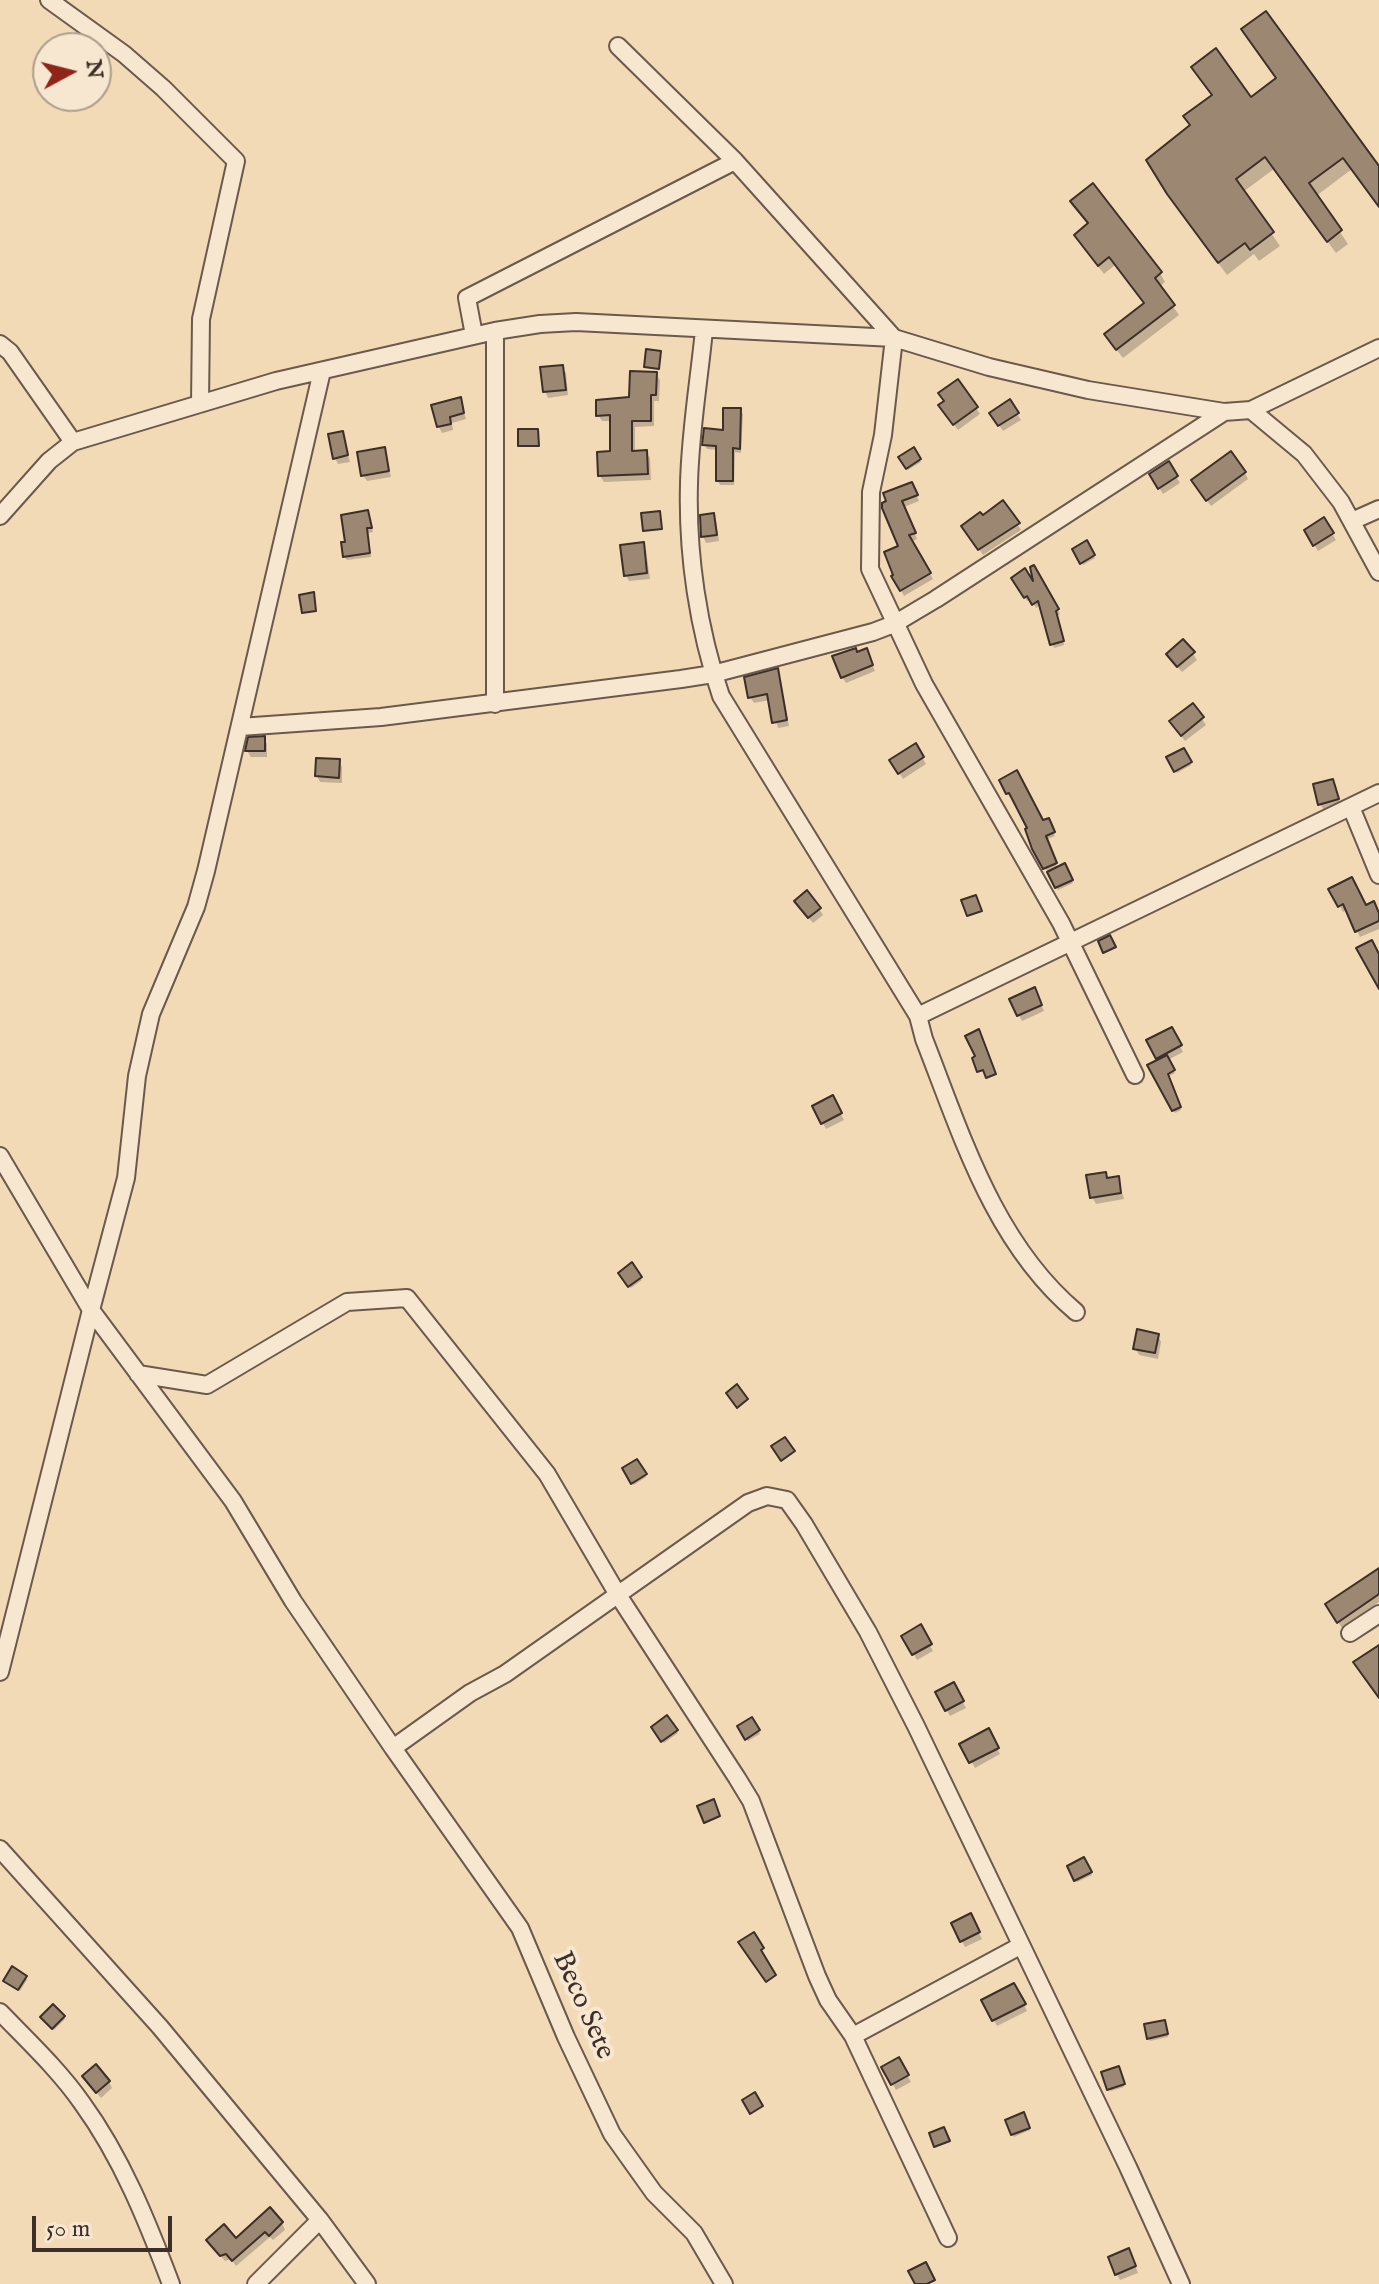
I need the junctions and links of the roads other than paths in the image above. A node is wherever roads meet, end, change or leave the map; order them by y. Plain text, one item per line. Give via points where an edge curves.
1 (49, 0) edge
2 (618, 46) dead end
3 (735, 161) junction
4 (704, 330) junction
5 (495, 331) junction
6 (474, 335) junction
7 (894, 338) junction
8 (0, 344) edge
9 (1379, 348) edge
10 (322, 371) junction
11 (200, 404) junction
12 (1251, 410) junction
13 (1224, 412) junction
14 (73, 442) junction
15 (1379, 509) edge
16 (0, 516) edge
17 (1352, 521) junction
18 (1379, 572) edge
19 (894, 624) junction
20 (713, 674) junction
21 (495, 704) junction
22 (240, 727) junction
23 (1379, 793) edge
24 (1351, 807) junction
25 (1379, 875) edge
26 (1071, 943) junction
27 (918, 1016) junction
28 (1135, 1075) dead end
29 (0, 1156) edge
30 (91, 1310) junction
31 (1076, 1312) dead end
32 (138, 1374) junction
33 (618, 1595) junction
34 (1379, 1614) edge
35 (1350, 1633) dead end
36 (0, 1672) edge
37 (393, 1748) junction
38 (0, 1849) edge
39 (1020, 1946) junction
40 (0, 2012) edge
41 (853, 2036) junction
42 (320, 2220) junction
43 (948, 2238) dead end
44 (171, 2284) edge
45 (256, 2284) edge
46 (367, 2284) edge
47 (724, 2284) edge
48 (1181, 2284) edge

1 - 11 street via 124,54 236,161 201,319
2 - 3 street
3 - 6 street via 467,298
3 - 7 street
4 - 5 street via 576,322
4 - 7 street
4 - 20 street via 689,527 696,595
5 - 6 street
5 - 21 street
6 - 10 street
7 - 13 street via 1088,390
7 - 19 street via 871,492 870,569
8 - 14 street
9 - 12 street
10 - 11 street
10 - 22 street
11 - 14 street
12 - 13 street
12 - 17 street via 1304,454
13 - 19 street
14 - 16 street
15 - 17 street
17 - 18 street
19 - 20 street
19 - 26 street
20 - 21 street
20 - 27 street via 731,715
21 - 22 street
22 - 30 street via 196,907 151,1014 137,1076 126,1178
23 - 24 street
24 - 25 street
24 - 26 street
26 - 27 street
26 - 28 street
27 - 31 street via 983,1189 1039,1273
29 - 30 street, Beco Sete
30 - 32 street, Beco Sete
30 - 36 street
32 - 33 street via 207,1385 347,1302 407,1298 547,1474
32 - 37 street, Beco Sete via 233,1501 293,1601
33 - 37 street
33 - 39 street via 748,1503 767,1496 787,1500 868,1632
33 - 41 street via 751,1801 817,1976
34 - 35 street
37 - 47 street, Beco Sete via 520,1928 612,2134 654,2193 694,2233
38 - 42 street via 160,2027
39 - 41 street
39 - 48 street
40 - 44 street via 82,2102 146,2217
41 - 43 street
42 - 45 street
42 - 46 street

